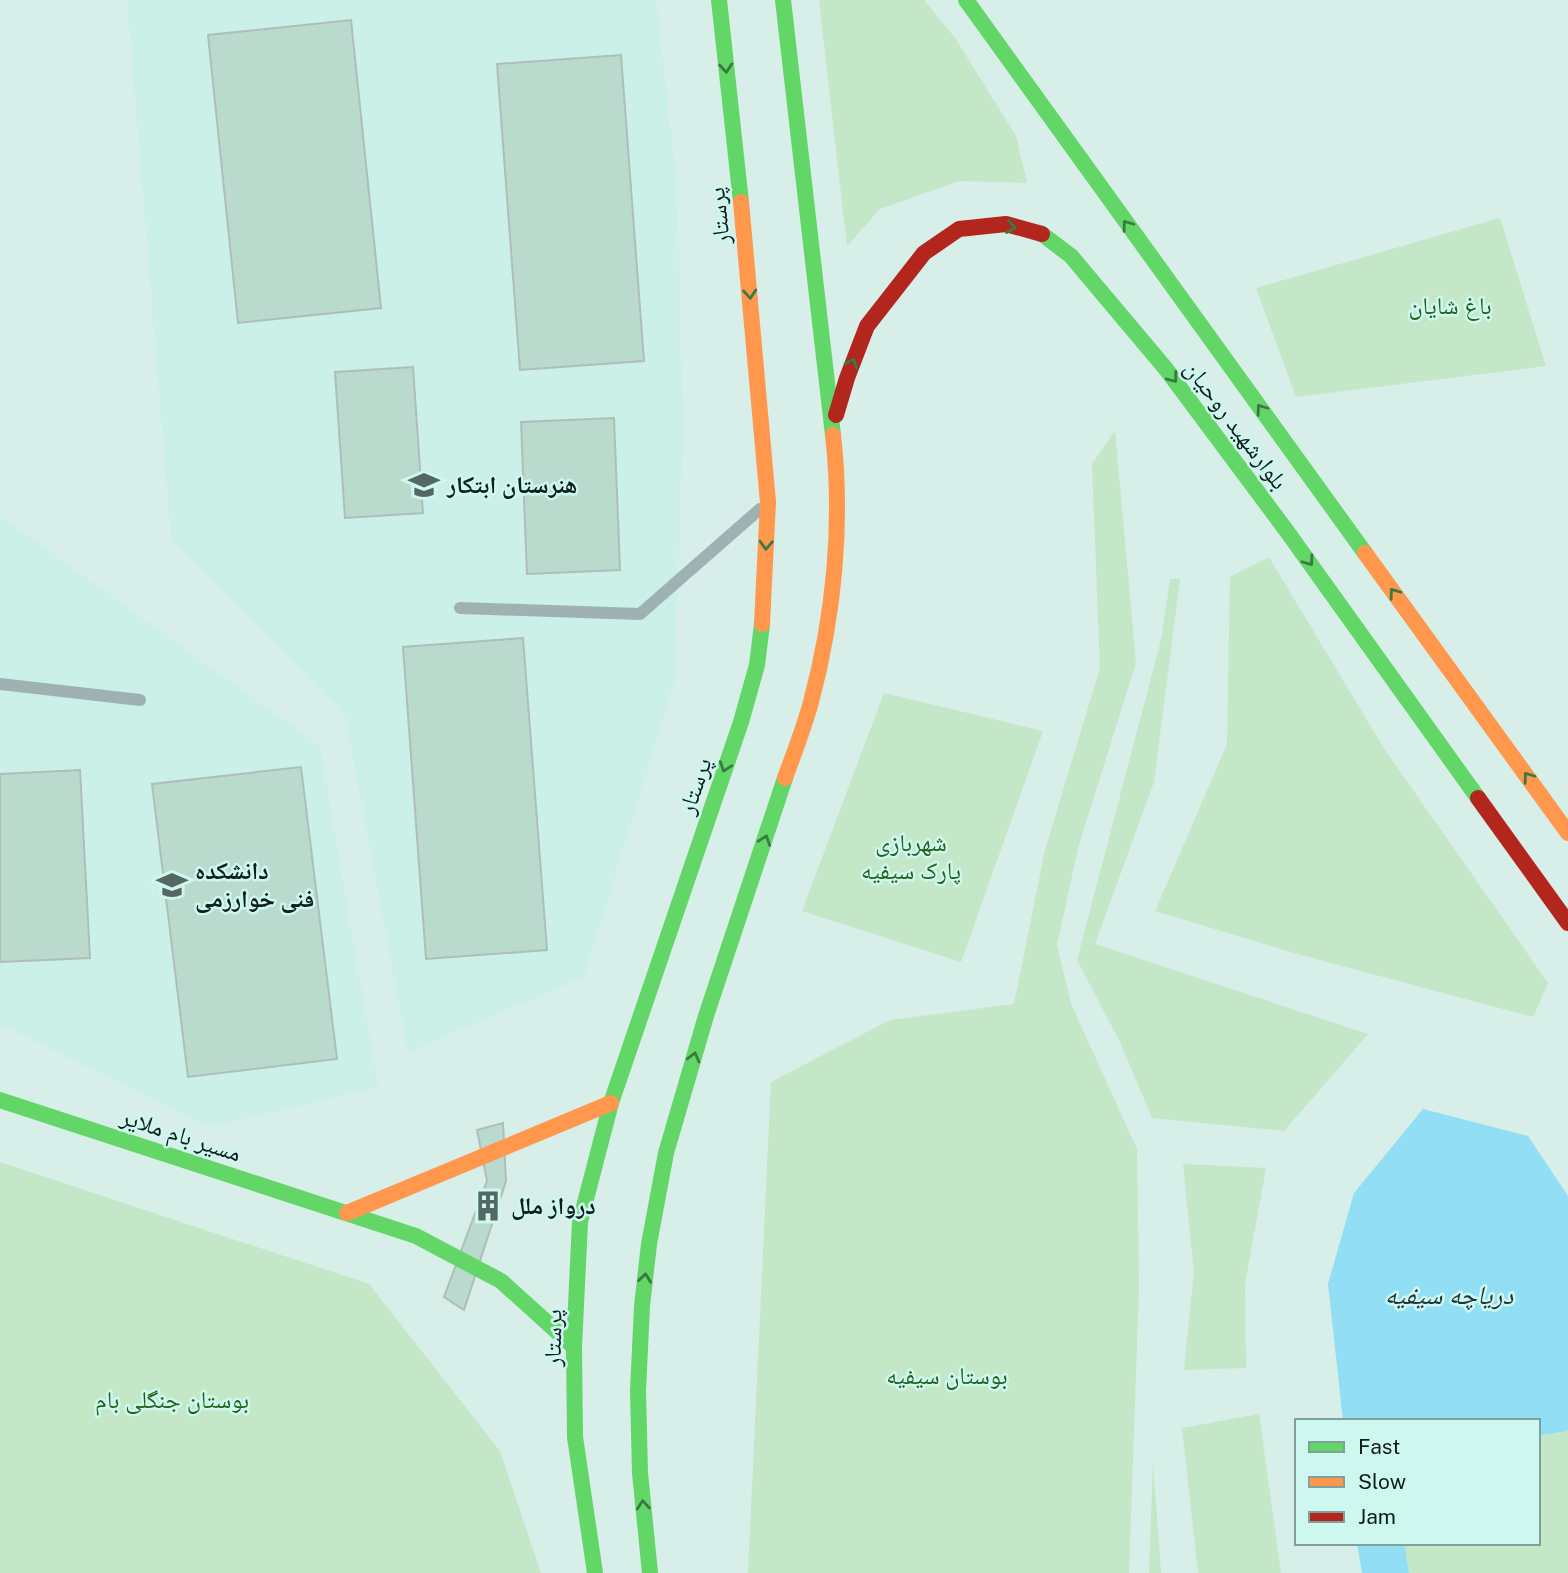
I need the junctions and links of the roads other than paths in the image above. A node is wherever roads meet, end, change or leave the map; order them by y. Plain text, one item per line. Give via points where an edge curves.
1 (719, 0) edge
2 (783, 0) edge
3 (966, 0) edge
4 (832, 428) junction
5 (768, 502) junction
6 (460, 608) dead end
7 (0, 684) edge
8 (140, 699) dead end
9 (1568, 833) edge
10 (1568, 923) edge
11 (0, 1100) edge
12 (611, 1104) junction
13 (347, 1213) junction
14 (574, 1347) junction
15 (595, 1573) edge
16 (650, 1573) edge

1 -> 5 main road, پرستار
2 - 4 main road
9 -> 3 main road, بلوارشهید روحیان
4 -> 10 main road, بلوارشهید روحیان via 867,326 924,253 959,229 1006,224 1042,234 1078,264 1166,369
16 -> 4 main road via 638,1391 649,1244 666,1153 706,1016 811,702 831,608 838,481
5 - 6 lane via 640,614
5 -> 12 main road, پرستار via 757,665
7 - 8 lane
11 - 13 main road, مسیر بام ملایر
12 - 13 main road
12 - 14 main road, پرستار via 580,1222
13 - 14 main road, مسیر بام ملایر via 416,1236 501,1281
14 - 15 main road, پرستار via 575,1437

